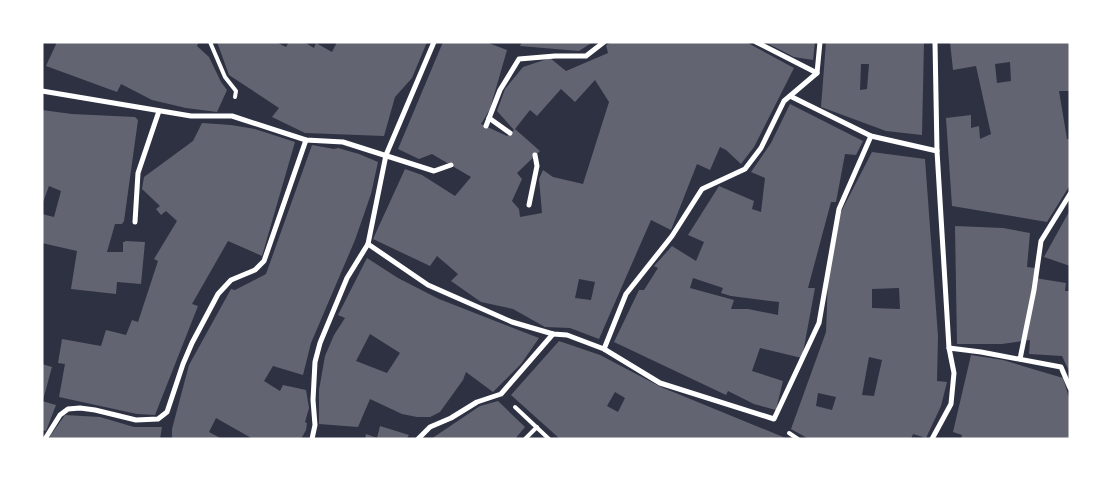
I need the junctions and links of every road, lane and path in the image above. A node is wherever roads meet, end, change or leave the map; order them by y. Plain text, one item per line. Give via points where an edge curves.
1 (210, 42) edge
2 (434, 42) edge
3 (604, 42) edge
4 (756, 42) edge
5 (820, 42) edge
6 (935, 42) edge
7 (817, 73) junction
8 (42, 92) edge
9 (790, 96) junction
10 (159, 111) junction
11 (232, 116) junction
12 (489, 118) junction
13 (486, 126) dead end
14 (510, 133) dead end
15 (871, 136) junction
16 (306, 140) junction
17 (937, 151) junction
18 (386, 155) junction
19 (535, 155) dead end
20 (451, 165) dead end
21 (1070, 194) edge
22 (529, 205) dead end
23 (135, 222) dead end
24 (368, 244) junction
25 (554, 334) junction
26 (949, 348) junction
27 (604, 349) junction
28 (1020, 359) junction
29 (1070, 388) edge
30 (501, 394) junction
31 (537, 427) junction
32 (45, 439) edge
33 (312, 439) edge
34 (418, 439) edge
35 (525, 439) edge
36 (549, 439) edge
37 (932, 439) edge

1 - 11 path via 225,77 236,91
2 - 18 street
3 - 12 street via 586,56 519,59
4 - 7 street
5 - 7 street
6 - 17 street
7 - 9 street
8 - 10 street
9 - 15 street
9 - 27 street via 745,169 702,189 672,236 626,294
10 - 11 street
10 - 23 street via 138,173
11 - 16 street
12 - 13 street
12 - 14 street
15 - 17 street
15 - 27 street via 839,209 819,323 774,418 660,383
16 - 18 street via 343,142
16 - 32 street via 264,261 255,270 231,280 218,294 188,354 167,412 158,420 136,420 95,410 68,409
17 - 26 street
18 - 20 street via 434,171
18 - 24 street
19 - 22 street via 537,166
21 - 28 street via 1041,241
24 - 25 street via 428,285 512,322
24 - 33 street via 347,278 320,343 315,362
25 - 27 street
25 - 30 street
26 - 28 street
26 - 37 street via 954,373 951,404
28 - 29 street via 1061,368
30 - 31 path
30 - 34 street via 430,427
31 - 35 path
31 - 36 path

